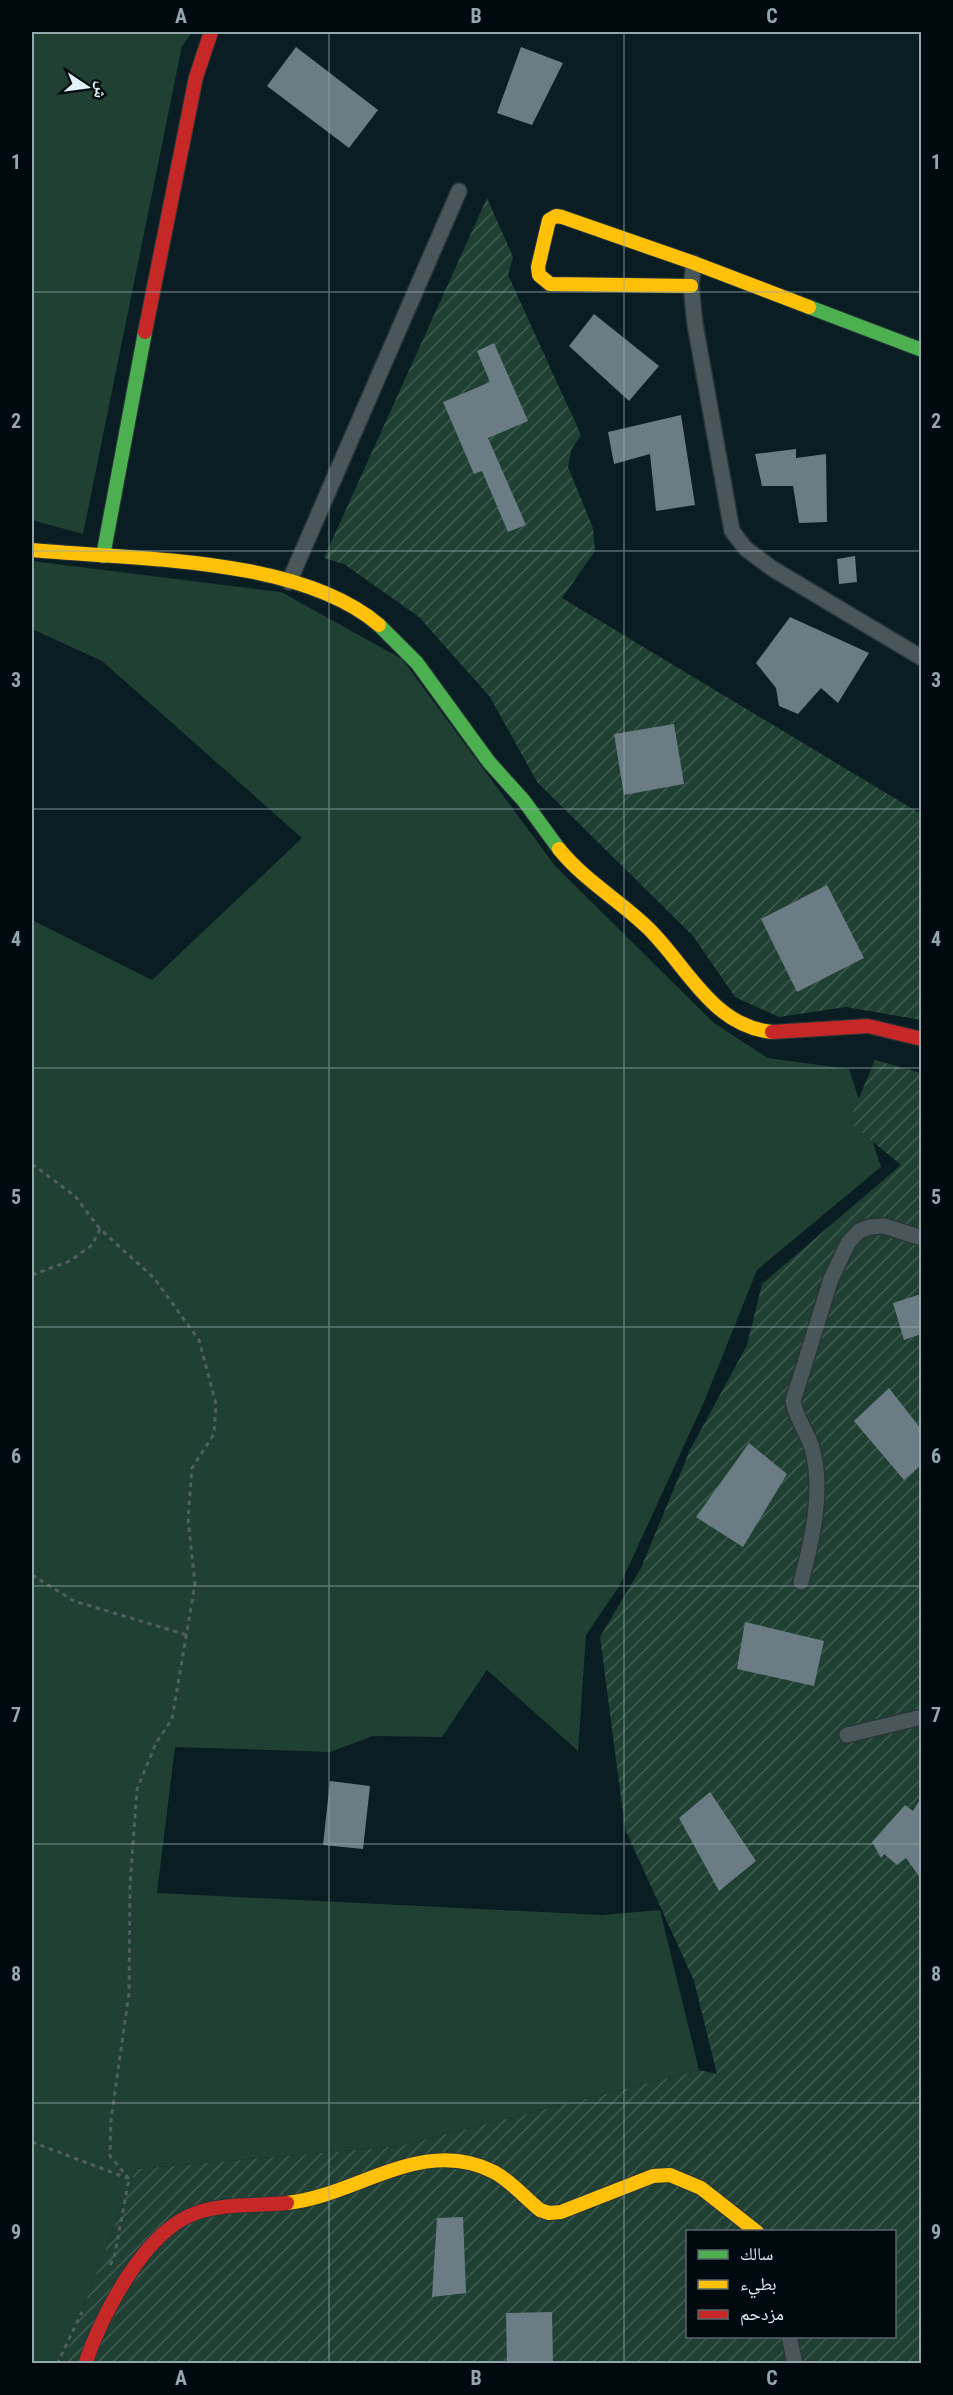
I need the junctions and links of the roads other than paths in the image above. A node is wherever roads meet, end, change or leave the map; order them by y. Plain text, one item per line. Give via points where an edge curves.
1 (211, 32) edge
2 (459, 190) dead end
3 (694, 263) junction
4 (691, 286) junction
5 (921, 350) edge
6 (32, 550) edge
7 (103, 556) junction
8 (289, 582) junction
9 (921, 658) edge
10 (921, 1039) edge
11 (921, 1238) edge
12 (801, 1582) dead end
13 (921, 1717) edge
14 (847, 1735) dead end
15 (754, 2230) edge
16 (789, 2338) edge
17 (85, 2364) edge
18 (795, 2364) edge

1 - 7 street via 195,77
2 - 8 street
3 - 4 street
3 - 4 street via 556,216 549,220 538,267 543,281 557,286
3 - 5 street
4 - 9 street via 732,531 746,549 772,569
6 - 7 street
7 - 8 street via 238,570
8 - 10 street via 330,594 386,631 576,869 649,928 707,998 731,1018 751,1028 774,1032 869,1026
11 - 12 street via 884,1226 859,1231 848,1243 831,1280 793,1401 796,1417 812,1449 816,1484 810,1547
13 - 14 street
15 - 17 street via 701,2188 670,2175 653,2176 561,2212 549,2213 540,2210 495,2172 479,2165 458,2160 429,2161 373,2176 318,2197 221,2207 183,2219 142,2258 116,2293 93,2336
16 - 18 street

